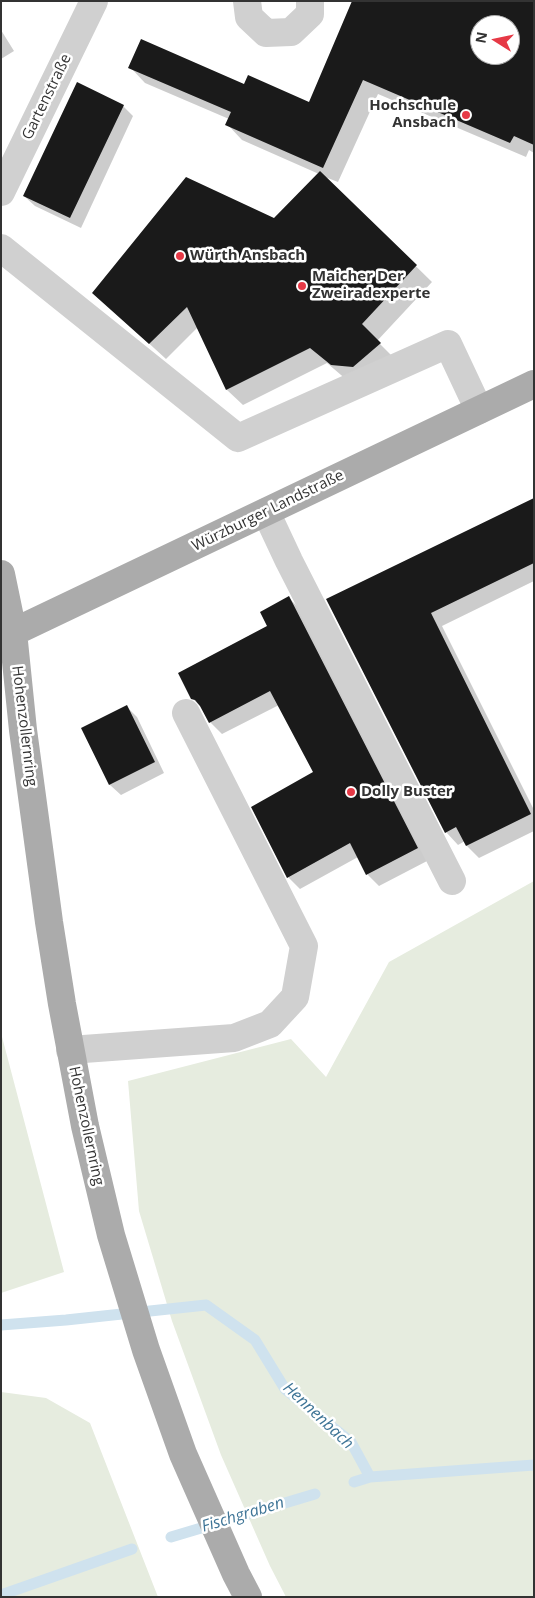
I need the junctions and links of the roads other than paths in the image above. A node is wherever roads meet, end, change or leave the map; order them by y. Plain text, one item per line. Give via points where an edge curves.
1 (94, 1) edge
2 (247, 1) edge
3 (310, 1) edge
4 (1, 192) edge
5 (1, 248) edge
6 (534, 384) edge
7 (479, 410) junction
8 (266, 512) junction
9 (1, 574) edge
10 (7, 635) edge
11 (186, 713) dead end
12 (452, 881) dead end
13 (70, 1050) junction
14 (248, 1597) edge

1 - 4 street, Gartenstraße
2 - 3 street via 249,17 266,33 291,32 310,14
5 - 7 street via 238,438 448,344
6 - 7 main road, Würzburger Landstraße
7 - 8 main road, Würzburger Landstraße
8 - 10 main road, Würzburger Landstraße
8 - 12 street
9 - 10 main road, Hohenzollernring
10 - 13 main road, Hohenzollernring
11 - 13 street via 304,946 295,997 270,1024 234,1038
13 - 14 main road, Hohenzollernring via 111,1236 146,1350 183,1454

